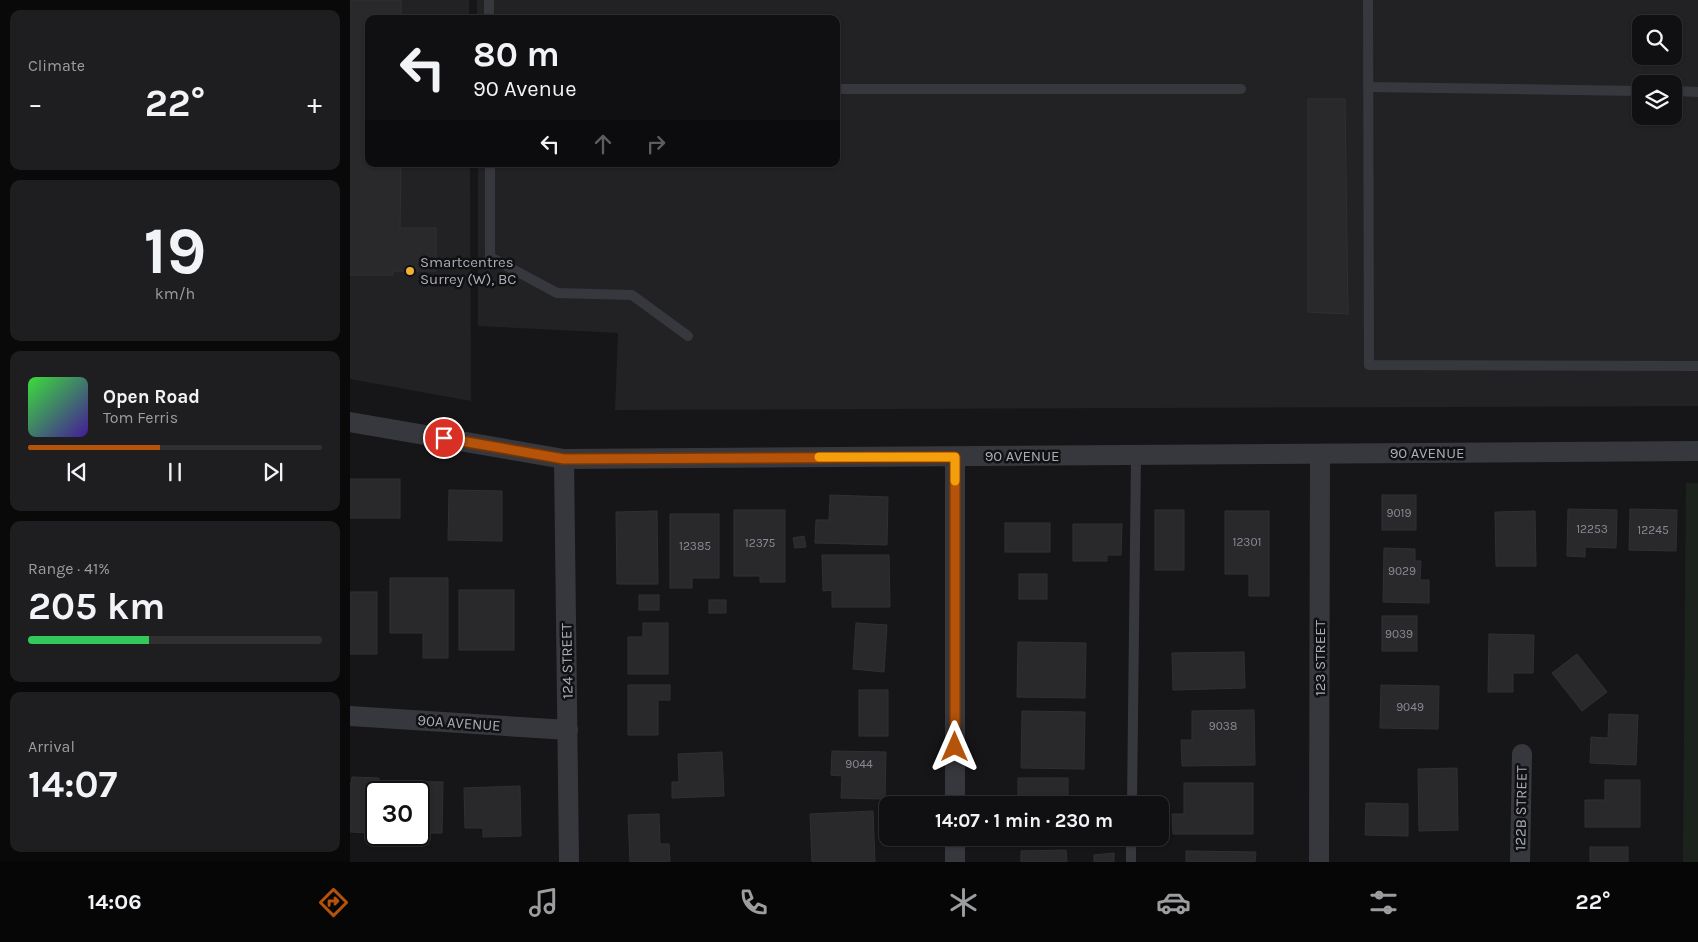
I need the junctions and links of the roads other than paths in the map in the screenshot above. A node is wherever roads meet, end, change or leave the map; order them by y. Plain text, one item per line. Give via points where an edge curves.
1 (489, 0) edge
2 (1368, 0) edge
3 (489, 15) edge
4 (1368, 87) junction
5 (840, 90) edge
6 (1241, 90) dead end
7 (1632, 91) edge
8 (1682, 91) edge
9 (1698, 92) edge
10 (490, 167) edge
11 (688, 336) dead end
12 (1698, 366) edge
13 (350, 422) edge
14 (1698, 451) edge
15 (1320, 454) junction
16 (1136, 455) junction
17 (955, 457) junction
18 (564, 459) junction
19 (350, 716) edge
20 (568, 730) junction
21 (1522, 754) dead end
22 (955, 796) edge
23 (1132, 796) edge
24 (955, 846) edge
25 (1132, 846) edge
26 (569, 862) edge
27 (955, 862) edge
28 (1131, 862) edge
29 (1319, 862) edge
30 (1520, 862) edge

1 - 3 lane
2 - 4 lane
4 - 7 lane
4 - 12 lane via 1370,366
5 - 6 lane
8 - 9 lane
10 - 11 lane via 490,257 557,293 632,294
13 - 18 street, 90 AVENUE
14 - 15 street, 90 AVENUE
15 - 16 street, 90 AVENUE
15 - 29 street, 123 STREET
16 - 17 street, 90 AVENUE
16 - 23 lane
17 - 18 street, 90 AVENUE
17 - 22 street
18 - 20 street, 124 STREET
19 - 20 street, 90A AVENUE
20 - 26 street, 124 STREET
21 - 30 street, 122B STREET
24 - 27 street
25 - 28 lane

